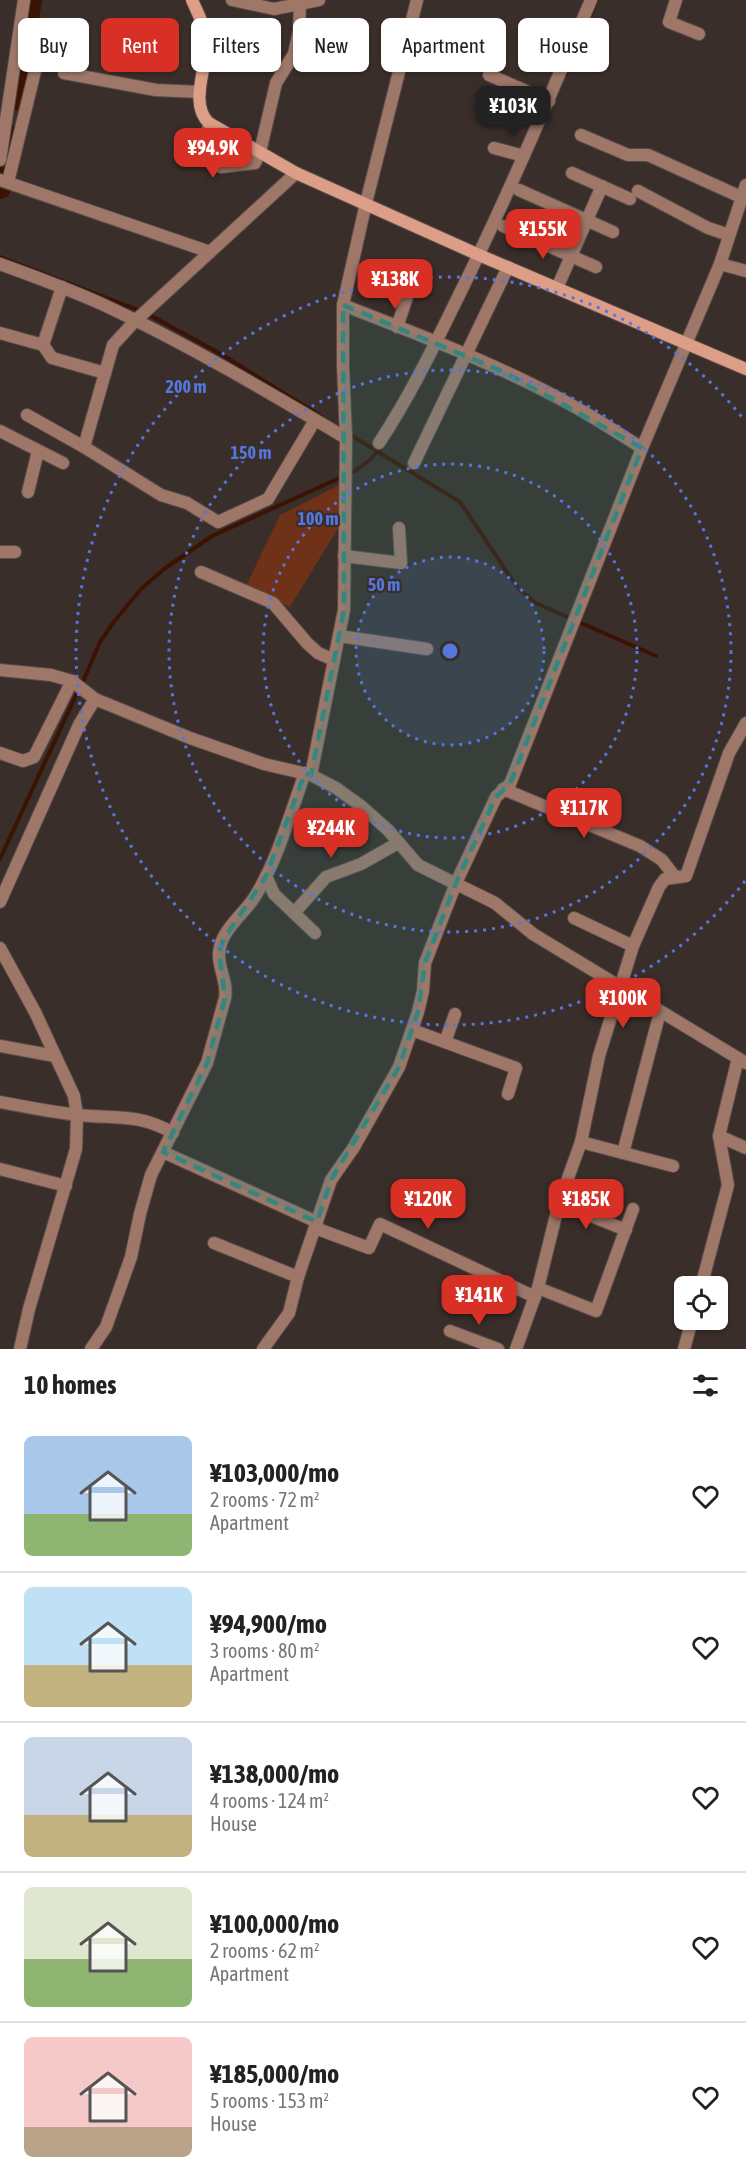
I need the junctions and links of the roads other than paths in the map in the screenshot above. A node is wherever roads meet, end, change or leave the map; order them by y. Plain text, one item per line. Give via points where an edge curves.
1 (24, 0) edge
2 (192, 0) edge
3 (232, 0) edge
4 (319, 0) edge
5 (417, 0) edge
6 (591, 0) edge
7 (676, 0) edge
8 (300, 4) junction
9 (699, 34) dead end
10 (35, 72) edge
11 (64, 73) dead end
12 (489, 75) dead end
13 (200, 92) junction
14 (549, 101) junction
15 (209, 123) junction
16 (581, 135) dead end
17 (494, 148) dead end
18 (260, 152) junction
19 (524, 156) junction
20 (0, 160) edge
21 (296, 173) junction
22 (572, 173) dead end
23 (4, 181) edge
24 (746, 185) edge
25 (602, 186) junction
26 (519, 190) dead end
27 (741, 197) junction
28 (366, 203) junction
29 (587, 220) junction
30 (503, 226) dead end
31 (613, 232) dead end
32 (729, 235) junction
33 (210, 252) junction
34 (479, 255) junction
35 (571, 256) junction
36 (0, 264) edge
37 (720, 264) junction
38 (508, 267) junction
39 (596, 267) dead end
40 (746, 271) edge
41 (412, 282) dead end
42 (62, 287) junction
43 (557, 288) junction
44 (343, 305) junction
45 (135, 321) junction
46 (397, 327) junction
47 (0, 333) edge
48 (436, 342) junction
49 (685, 344) junction
50 (43, 345) junction
51 (467, 355) junction
52 (746, 369) edge
53 (105, 373) junction
54 (27, 415) dead end
55 (315, 420) junction
56 (0, 431) edge
57 (346, 438) junction
58 (380, 443) dead end
59 (84, 447) junction
60 (642, 448) junction
61 (38, 451) junction
62 (63, 463) dead end
63 (414, 463) dead end
64 (28, 492) dead end
65 (399, 528) dead end
66 (0, 552) edge
67 (15, 552) dead end
68 (345, 556) junction
69 (201, 572) dead end
70 (339, 636) junction
71 (427, 649) dead end
72 (334, 660) junction
73 (0, 670) edge
74 (72, 681) junction
75 (95, 699) junction
76 (746, 723) edge
77 (0, 753) edge
78 (308, 774) junction
79 (503, 789) junction
80 (398, 843) junction
81 (266, 876) junction
82 (675, 877) junction
83 (456, 883) junction
84 (0, 902) edge
85 (294, 913) junction
86 (574, 918) dead end
87 (315, 933) dead end
88 (633, 946) junction
89 (0, 948) edge
90 (620, 988) junction
91 (660, 1012) junction
92 (455, 1014) dead end
93 (412, 1030) junction
94 (445, 1042) junction
95 (0, 1046) edge
96 (56, 1056) junction
97 (742, 1060) edge
98 (508, 1094) dead end
99 (0, 1102) edge
100 (77, 1115) junction
101 (172, 1133) junction
102 (719, 1137) junction
103 (581, 1142) junction
104 (746, 1148) edge
105 (163, 1152) junction
106 (623, 1153) junction
107 (673, 1166) dead end
108 (0, 1168) edge
109 (66, 1186) junction
110 (559, 1203) junction
111 (633, 1209) dead end
112 (316, 1225) junction
113 (626, 1230) junction
114 (214, 1243) dead end
115 (704, 1276) edge
116 (298, 1277) junction
117 (537, 1292) junction
118 (689, 1330) edge
119 (450, 1331) dead end
120 (20, 1349) edge
121 (91, 1349) edge
122 (263, 1349) edge
123 (498, 1349) edge
124 (516, 1349) edge
125 (684, 1349) edge

1 - 20 street
2 - 13 street via 207,39
3 - 8 street via 274,9
4 - 8 street
5 - 28 street
6 - 14 street
7 - 9 street via 669,22
8 - 18 street via 294,54 276,83
10 - 23 street
11 - 13 street via 156,90
12 - 14 street
13 - 15 street via 204,118
14 - 19 street
15 - 18 street
15 - 18 street via 204,159 221,166 255,163
16 - 27 street via 628,155 648,155
17 - 19 street
18 - 21 street
19 - 34 street
21 - 28 street
21 - 33 street
22 - 25 street
23 - 33 street
24 - 27 street
25 - 29 street
25 - 32 street via 634,195
26 - 29 street
27 - 32 street
28 - 34 street
28 - 44 street
29 - 31 street
29 - 35 street
30 - 35 street
32 - 37 street
33 - 45 street
34 - 38 street
34 - 48 street
35 - 39 street
35 - 43 street
36 - 42 street
37 - 40 street
37 - 49 street
38 - 43 street
38 - 51 street
41 - 46 street
42 - 45 street
42 - 50 street
43 - 49 street
44 - 46 street
44 - 57 street
45 - 53 street via 113,345
45 - 55 street via 223,365
46 - 48 street
47 - 50 street
48 - 51 street
48 - 58 street
49 - 52 street
49 - 60 street
50 - 53 street via 52,358
51 - 60 street via 574,407
51 - 63 street
53 - 59 street
54 - 59 street
55 - 57 street
55 - 59 street via 268,499 218,522 187,503 161,495
56 - 61 street
57 - 68 street
60 - 79 street via 510,784
61 - 62 street
61 - 64 street
65 - 68 street via 401,563
66 - 67 street
68 - 70 street via 344,610
69 - 72 street via 273,603 307,644
70 - 71 street
70 - 72 street
72 - 78 street
73 - 74 street
74 - 75 street
74 - 77 street via 34,757 23,762
75 - 78 street via 190,738 264,764
75 - 84 street via 79,724
76 - 82 street via 729,753 686,876
78 - 80 street via 361,806
78 - 81 street
79 - 82 street via 640,846 663,860
79 - 83 street
80 - 83 street via 418,865
80 - 85 street via 361,864 326,877
81 - 85 street via 274,894
81 - 101 street via 223,940 219,952 227,988 225,998 207,1063
82 - 88 street via 665,879 659,887
83 - 90 street via 495,903 533,934
83 - 93 street via 425,963 423,991
85 - 87 street
86 - 88 street
88 - 90 street
89 - 96 street
90 - 91 street
90 - 103 street via 599,1056
91 - 97 street
91 - 106 street
92 - 94 street
93 - 94 street
93 - 112 street via 399,1067 331,1180
94 - 98 street via 516,1068
95 - 96 street
96 - 100 street via 74,1096
97 - 102 street
99 - 100 street
100 - 101 street via 155,1122
100 - 109 street via 76,1149
101 - 105 street
102 - 104 street
102 - 115 street via 728,1185
103 - 106 street
103 - 110 street
105 - 112 street
105 - 121 street via 151,1175 131,1257 106,1327
106 - 107 street
108 - 109 street
109 - 120 street
110 - 113 street
110 - 117 street
111 - 113 street
112 - 116 street
112 - 117 street via 369,1248 380,1224
113 - 117 street via 596,1311
114 - 116 street
116 - 122 street via 289,1313
117 - 124 street
118 - 125 street
119 - 123 street

